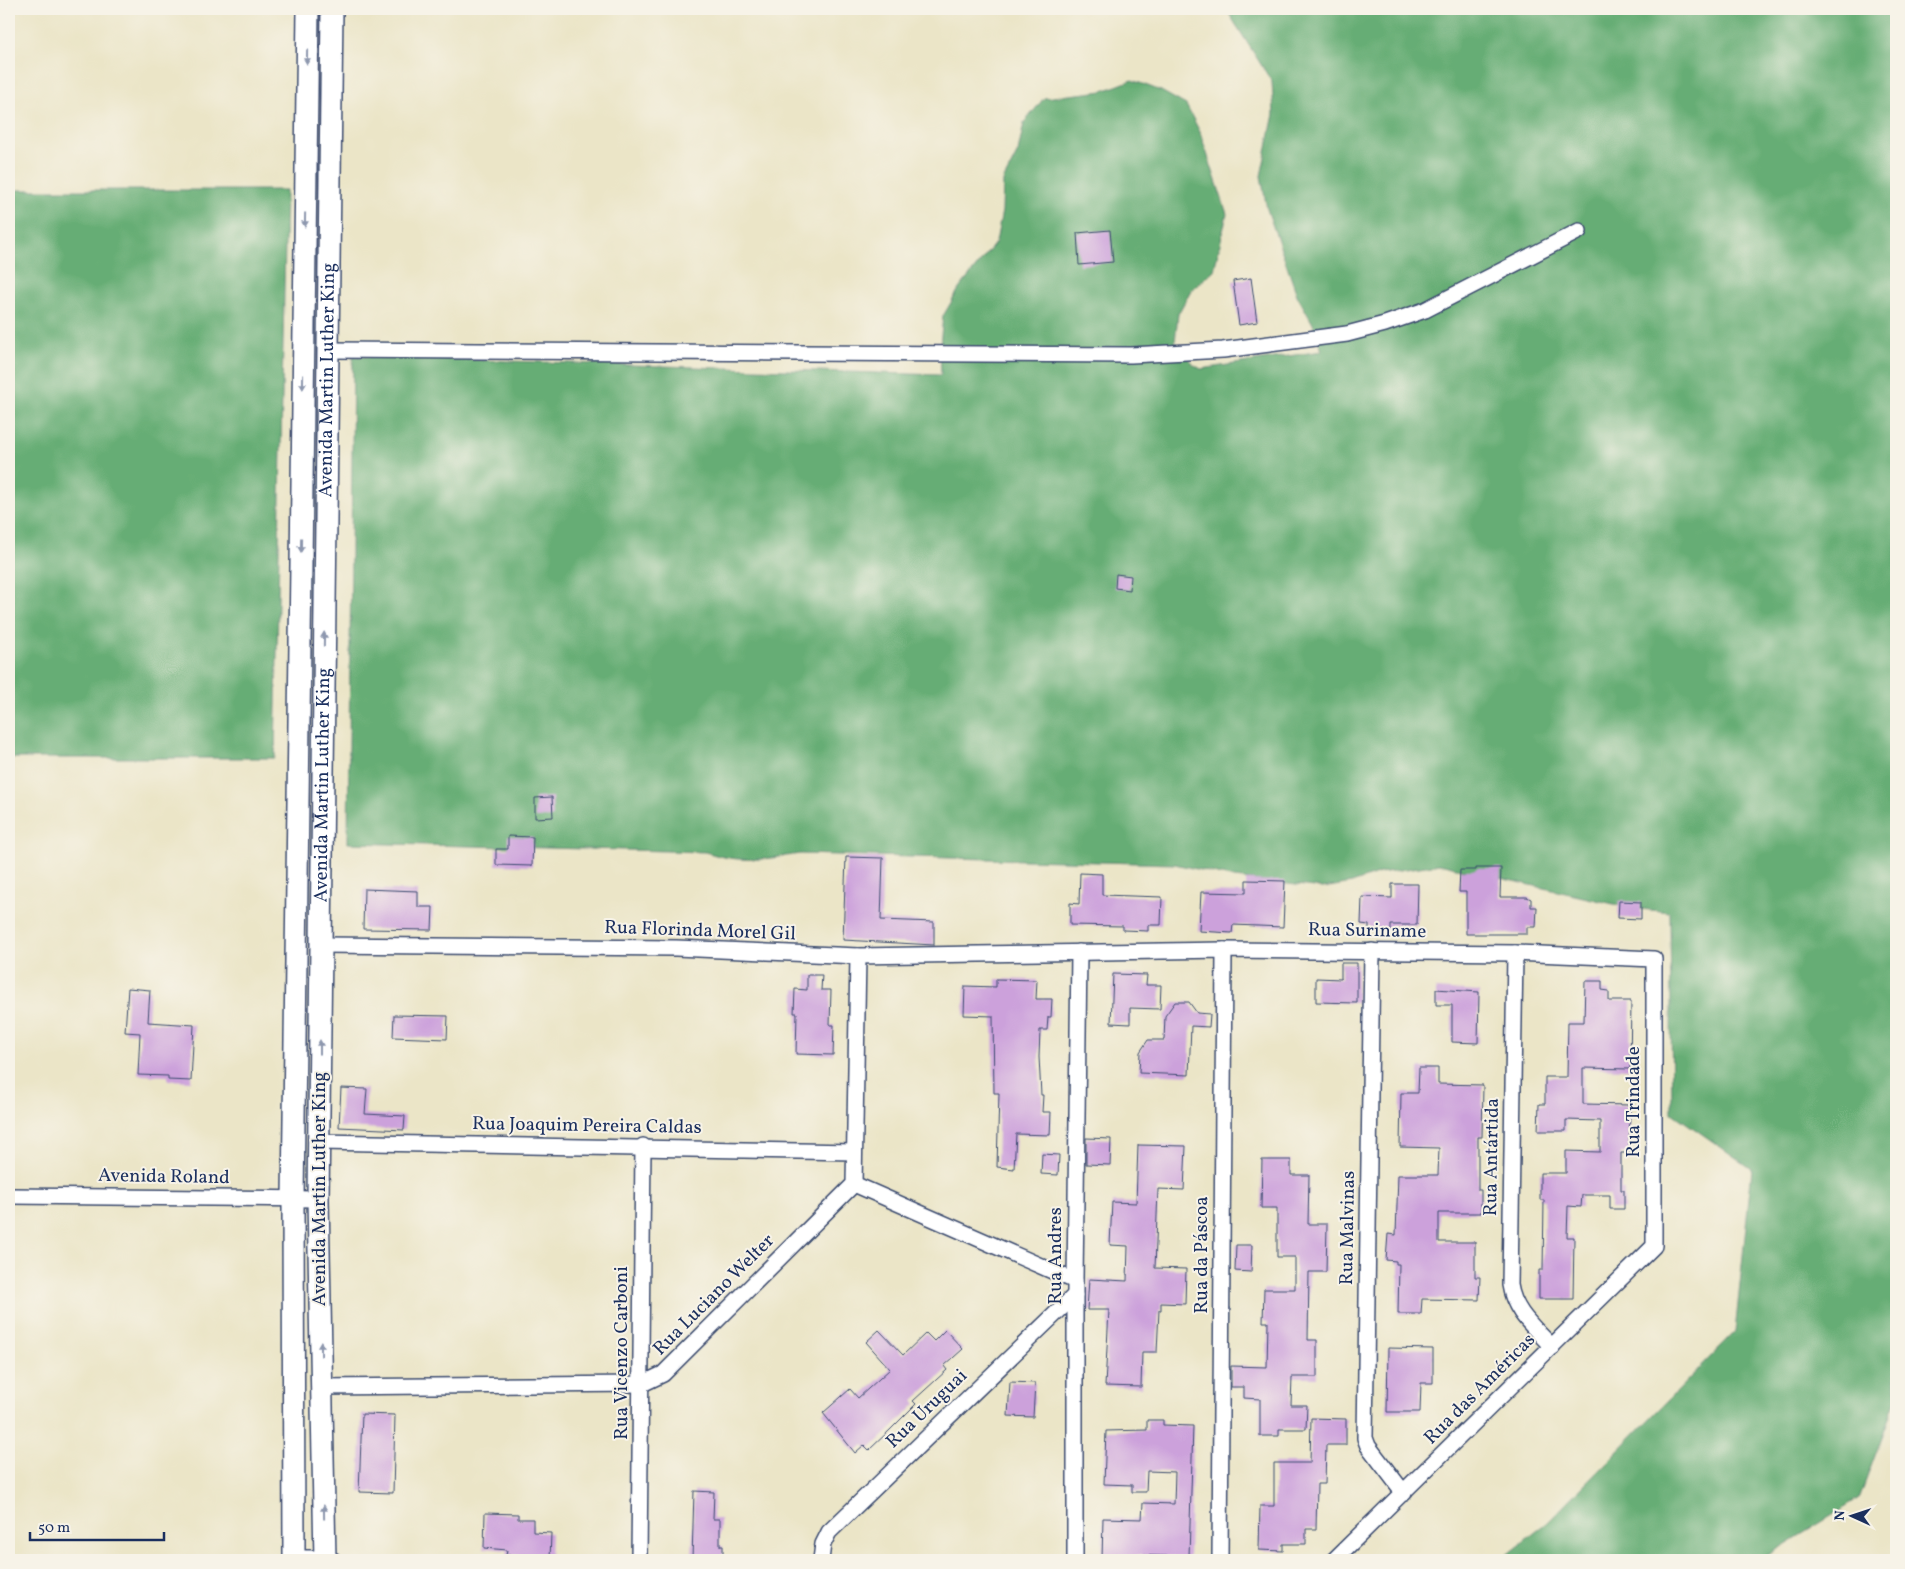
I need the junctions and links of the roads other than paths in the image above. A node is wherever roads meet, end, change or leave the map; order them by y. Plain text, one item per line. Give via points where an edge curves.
1 (308, 9) edge
2 (332, 9) edge
3 (1579, 231) dead end
4 (328, 350) junction
5 (320, 944) junction
6 (1224, 950) junction
7 (1372, 951) junction
8 (1079, 952) junction
9 (1515, 953) junction
10 (858, 956) junction
11 (1654, 959) joint
12 (320, 1142) junction
13 (643, 1146) junction
14 (854, 1152) junction
15 (854, 1184) junction
16 (9, 1196) edge
17 (293, 1199) junction
18 (318, 1199) junction
19 (1654, 1246) joint
20 (1075, 1288) junction
21 (1552, 1346) junction
22 (642, 1384) junction
23 (321, 1387) junction
24 (1404, 1493) junction
25 (294, 1559) edge
26 (328, 1559) edge
27 (639, 1560) edge
28 (821, 1560) edge
29 (1075, 1560) edge
30 (1220, 1560) edge
31 (1334, 1560) edge

1 -> 17 main road, Avenida Martin Luther King
2 - 4 main road, Avenida Martin Luther King
3 - 4 street via 1425,310 1385,324 1347,334 1214,351 1121,355
5 -> 4 main road, Avenida Martin Luther King
5 - 10 street, Rua Florinda Morel Gil via 676,948
12 -> 5 main road, Avenida Martin Luther King
6 - 7 street, Rua Suriname
6 - 8 street, Rua Suriname
6 - 30 street, Rua da Páscoa
7 - 9 street, Rua Suriname
7 - 24 street, Rua Malvinas via 1365,1438
8 - 10 street, Rua Florinda Morel Gil
8 - 20 street, Rua Andres
9 - 11 street, Rua Suriname
9 - 21 street, Rua Antártida via 1510,1286 1517,1310
10 - 14 street
11 - 19 street, Rua Trindade
12 - 13 street, Rua Joaquim Pereira Caldas
12 - 18 main road, Avenida Martin Luther King
13 - 14 street, Rua Joaquim Pereira Caldas
13 - 22 street, Rua Vicenzo Carboni
14 - 15 street
15 - 20 street
15 - 22 street, Rua Luciano Welter via 663,1374
16 - 17 street, Avenida Roland
17 - 18 street, Avenida Roland
17 - 25 main road, Avenida Martin Luther King
23 -> 18 main road, Avenida Martin Luther King
19 - 21 street, Rua das Américas
20 - 28 street, Rua Uruguai via 829,1532
20 - 29 street, Rua Andres
21 - 24 street, Rua das Américas
22 - 23 street, Rua Luciano Welter
22 - 27 street, Rua Vicenzo Carboni
26 -> 23 main road, Avenida Martin Luther King
24 - 31 street, Rua das Américas
25 - 26 street

